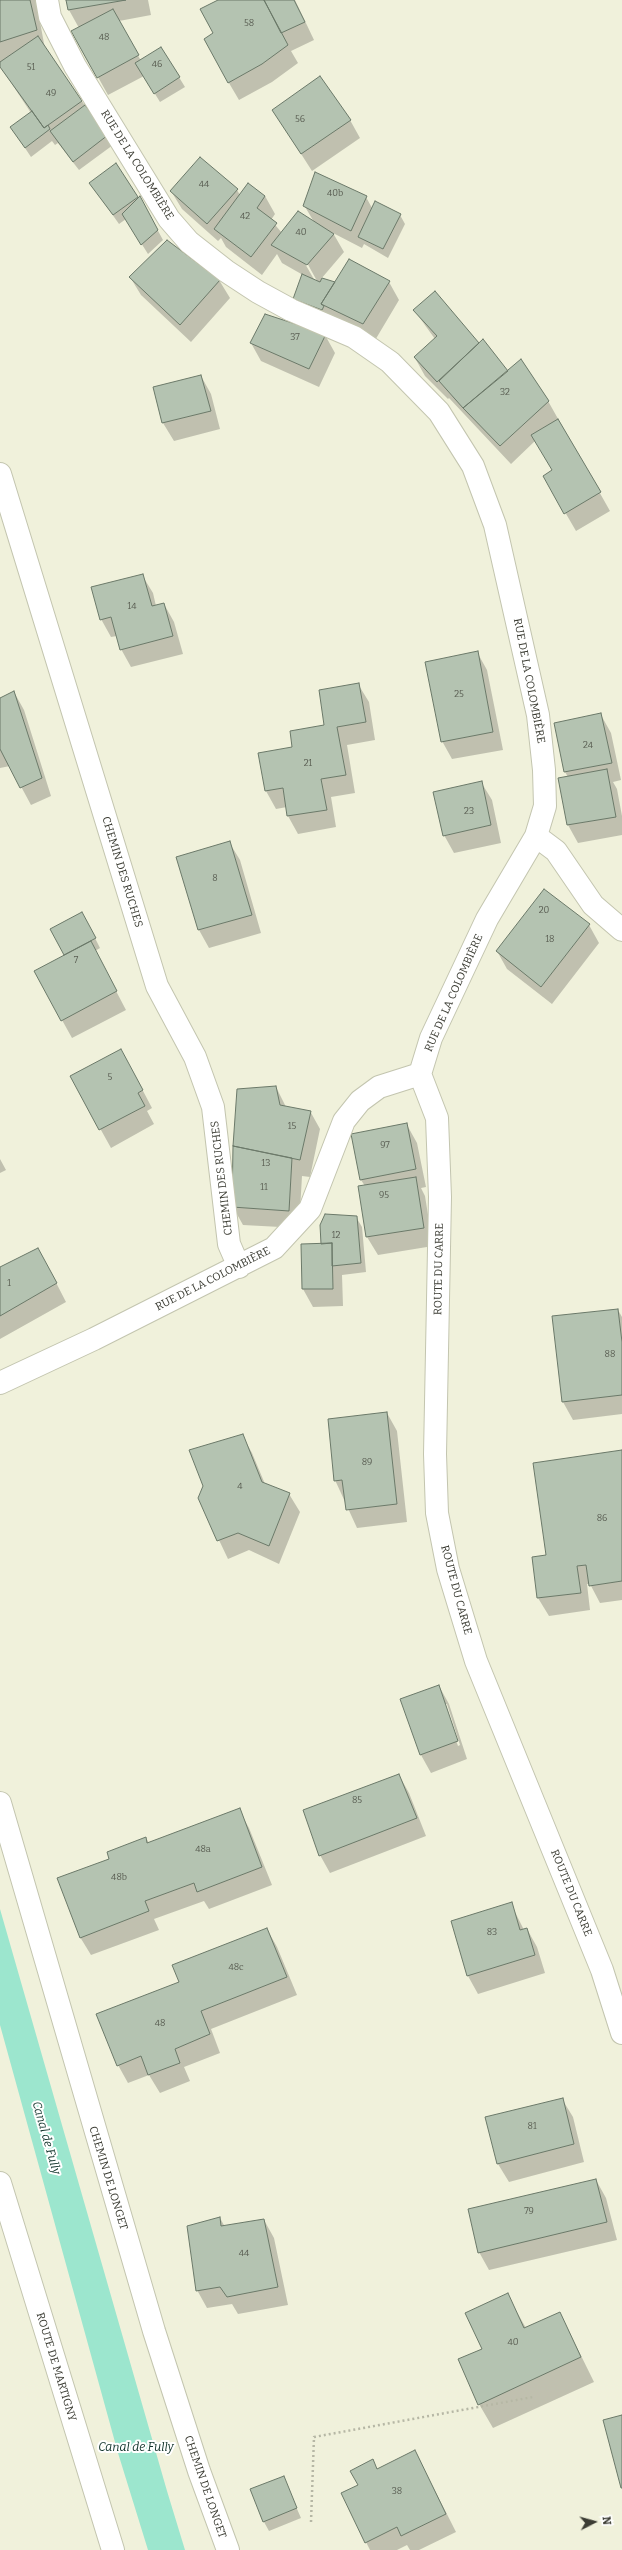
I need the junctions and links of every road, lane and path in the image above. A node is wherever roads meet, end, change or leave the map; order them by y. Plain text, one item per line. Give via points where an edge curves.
1 (47, 0) edge
2 (0, 474) edge
3 (536, 836) junction
4 (622, 930) edge
5 (420, 1074) junction
6 (239, 1267) junction
7 (0, 1383) edge
8 (0, 1803) edge
9 (622, 2033) edge
10 (0, 2183) edge
11 (533, 2397) dead end
12 (311, 2522) dead end
13 (113, 2550) edge
14 (228, 2550) edge

1 - 3 street, RUE DE LA COLOMBIÈRE via 50,17 75,66 169,219 190,242 226,271 258,292 291,310 354,337 390,362 439,412 473,466 495,525 538,716 545,806
2 - 6 street, CHEMIN DES RUCHES via 157,986 195,1057 214,1106 229,1244
3 - 4 street via 556,851 593,905
3 - 5 street, RUE DE LA COLOMBIÈRE via 486,919 432,1038
5 - 6 street, RUE DE LA COLOMBIÈRE via 379,1087 360,1101 344,1121 310,1209 274,1248
5 - 9 street, ROUTE DU CARRE via 437,1118 440,1197 435,1454 437,1513 448,1569 476,1661 602,1970
6 - 7 street, RUE DE LA COLOMBIÈRE
8 - 14 street, CHEMIN DE LONGET via 154,2331 199,2471
10 - 13 street, ROUTE DE MARTIGNY
11 - 12 path via 314,2437

